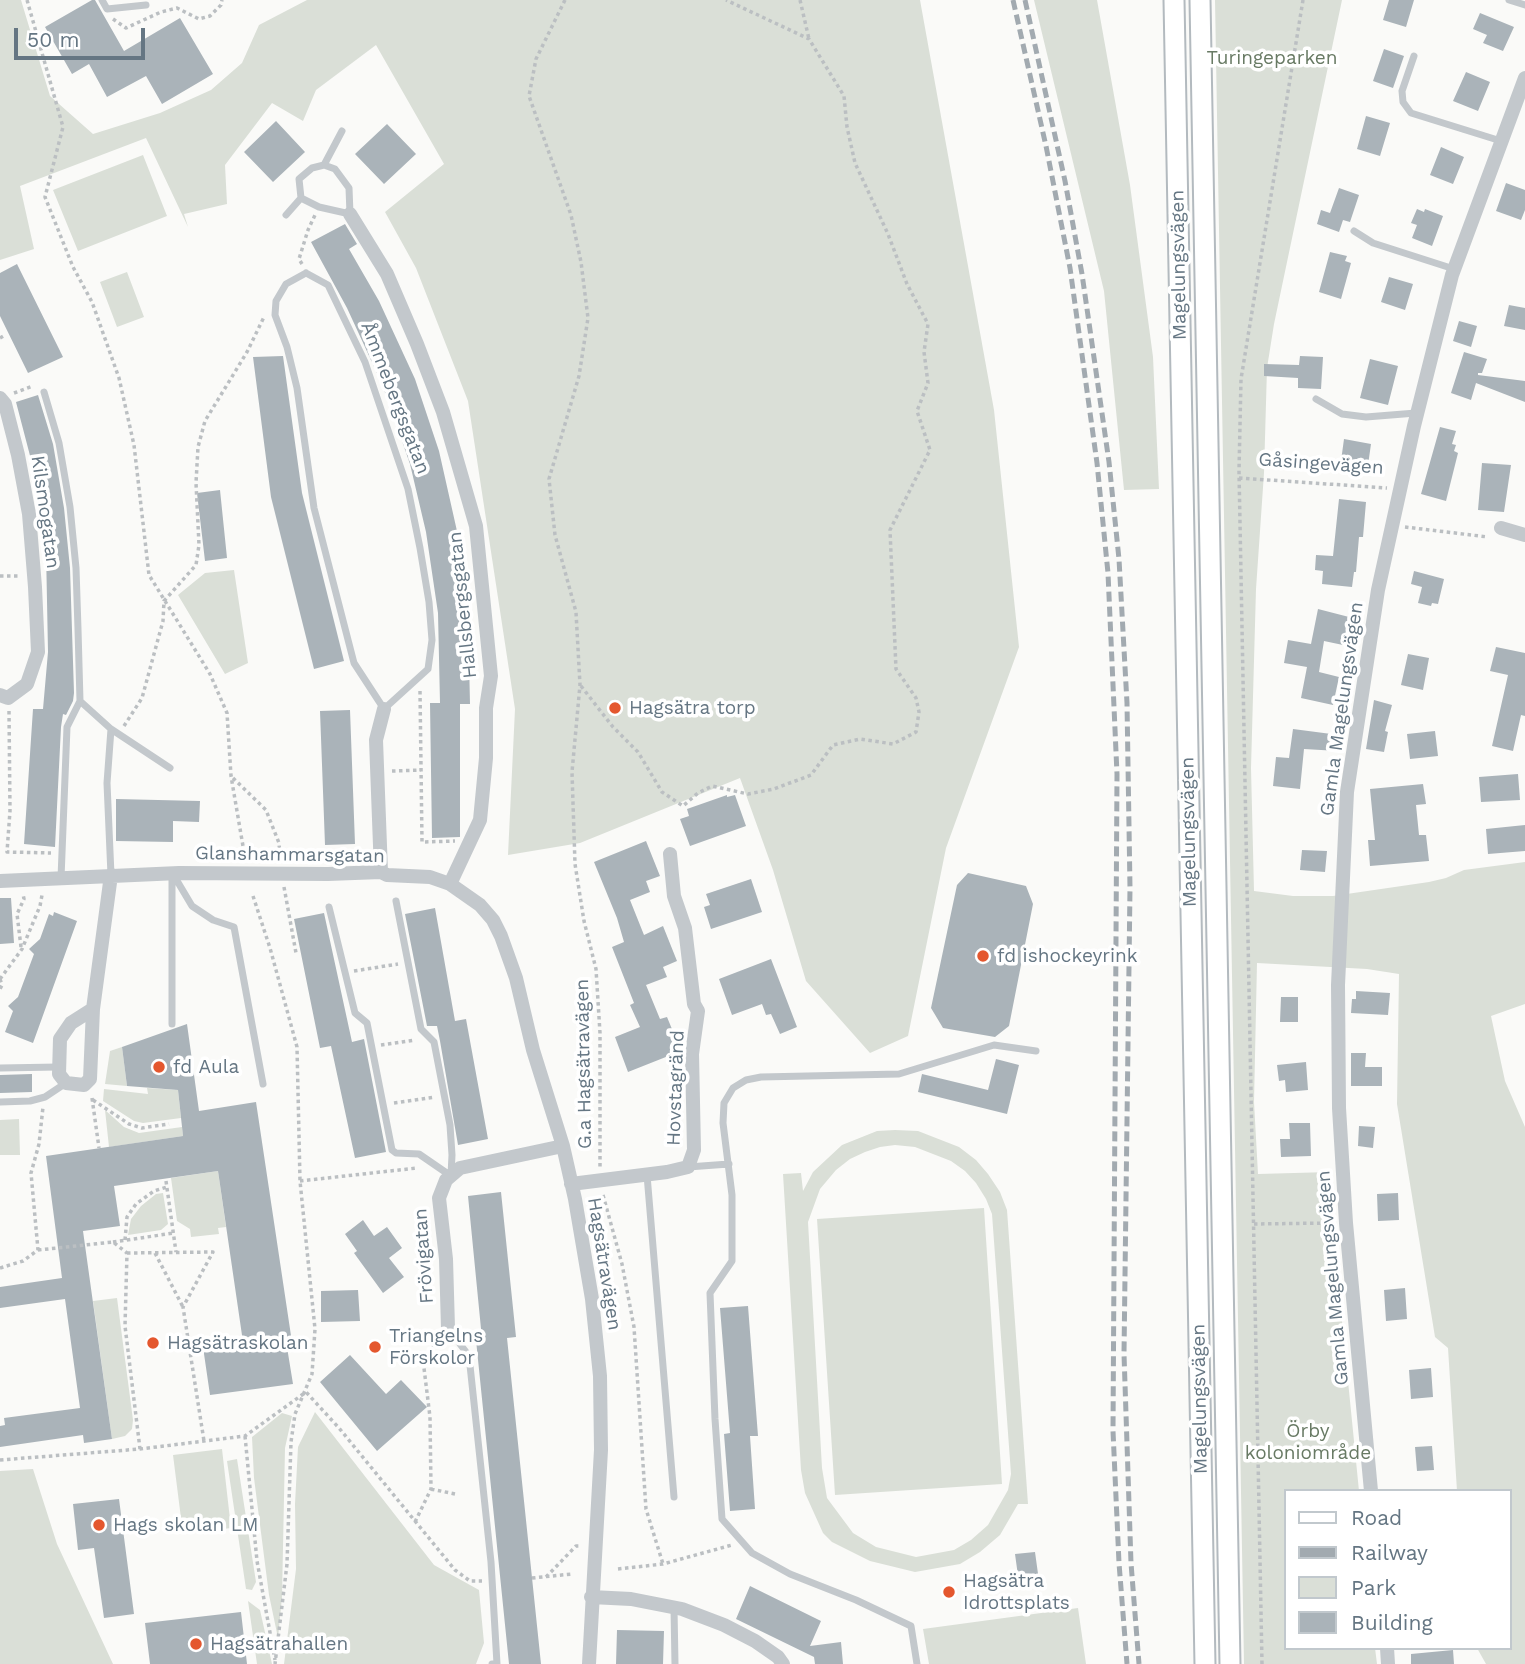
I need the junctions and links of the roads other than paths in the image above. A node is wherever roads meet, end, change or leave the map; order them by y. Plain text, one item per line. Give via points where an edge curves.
1 (102, 0) edge
2 (1174, 0) edge
3 (1200, 0) edge
4 (1508, 0) edge
5 (146, 5) dead end
6 (1525, 5) edge
7 (1413, 56) dead end
8 (1525, 78) edge
9 (342, 131) dead end
10 (1501, 141) junction
11 (324, 165) junction
12 (302, 198) junction
13 (350, 214) junction
14 (286, 215) dead end
15 (1354, 231) dead end
16 (1454, 269) junction
17 (44, 392) road end
18 (1, 398) edge
19 (1316, 399) dead end
20 (1418, 413) junction
21 (1501, 528) dead end
22 (1525, 535) edge
23 (4, 696) edge
24 (80, 701) junction
25 (384, 709) junction
26 (111, 729) junction
27 (170, 768) dead end
28 (670, 854) dead end
29 (381, 872) junction
30 (172, 873) junction
31 (111, 876) junction
32 (61, 878) junction
33 (0, 881) edge
34 (450, 884) junction
35 (466, 894) joint
36 (396, 901) dead end
37 (329, 907) dead end
38 (93, 1009) junction
39 (172, 1024) dead end
40 (1036, 1051) dead end
41 (58, 1067) junction
42 (0, 1068) edge
43 (66, 1083) junction
44 (263, 1084) dead end
45 (0, 1102) edge
46 (562, 1146) junction
47 (729, 1164) junction
48 (688, 1167) junction
49 (646, 1175) junction
50 (451, 1176) junction
51 (571, 1184) junction
52 (448, 1328) joint
53 (1371, 1489) edge
54 (674, 1497) dead end
55 (591, 1597) junction
56 (674, 1608) junction
57 (492, 1664) edge
58 (589, 1664) edge
59 (675, 1664) edge
60 (783, 1664) edge
61 (917, 1664) edge
62 (1205, 1664) edge
63 (1230, 1664) edge

1 - 5 lane via 107,9
2 - 62 main road, Magelungsvägen
3 - 63 main road, Magelungsvägen
4 - 6 lane
7 - 10 lane via 1402,90 1411,113
8 - 10 street, Gamla Magelungsvägen
9 - 11 lane
10 - 16 street, Gamla Magelungsvägen
11 - 12 lane via 299,179
11 - 13 lane via 335,169 349,188
12 - 13 lane
12 - 14 lane
13 - 34 street, Hallsbergsgatan via 387,274 417,344 443,412 476,526 491,676 486,758 480,820
15 - 16 lane via 1373,243
16 - 20 street, Gamla Magelungsvägen
17 - 24 lane via 70,507
18 - 23 street, Kilsmogatan via 29,514 37,652 27,684
19 - 20 lane via 1342,414
20 - 53 street, Gamla Magelungsvägen via 1378,590 1347,792 1338,985 1346,1223
21 - 22 street
24 - 26 lane
24 - 32 lane via 67,727
25 - 25 lane, Åmmebergsgatan via 428,669 432,640 420,548 408,489 365,362 328,285 306,273 286,284 275,311 298,388 314,508 354,663
25 - 29 street via 376,740
26 - 27 lane
26 - 31 lane via 107,783
28 - 48 street, Hovstagränd via 698,1011 692,1054 694,1150
29 - 30 street, Glanshammarsgatan
29 - 34 street, Glanshammarsgatan
30 - 31 street, Glanshammarsgatan
30 - 39 lane
30 - 44 lane via 192,906 234,927
31 - 32 street, Glanshammarsgatan
31 - 38 street
32 - 33 street, Glanshammarsgatan
34 - 35 street, Glanshammarsgatan
35 - 46 street, Hagsätravägen via 493,920 501,936
36 - 50 lane via 421,1029 434,1042 450,1135
37 - 50 lane via 355,1013 367,1023 392,1150 419,1154
38 - 41 street via 71,1023 60,1039
38 - 43 street via 90,1079 84,1085
40 - 47 lane via 994,1045 899,1074 746,1080 733,1088 723,1103
41 - 42 lane
41 - 43 street
43 - 45 lane via 45,1097
46 - 50 street via 460,1168
46 - 51 street, Hagsätravägen
47 - 48 lane
47 - 61 lane via 732,1261 710,1293 722,1519 752,1553 911,1626
48 - 49 street, Hovstagränd
49 - 51 street, Hovstagränd
49 - 54 lane
50 - 52 street, Frövigatan via 439,1198
51 - 55 street, Hagsätravägen via 592,1299 600,1376 601,1450
52 - 57 lane via 469,1356 492,1574 497,1664
55 - 56 street
55 - 58 street, Hagsätravägen
56 - 59 lane
56 - 60 street via 724,1625 755,1641

